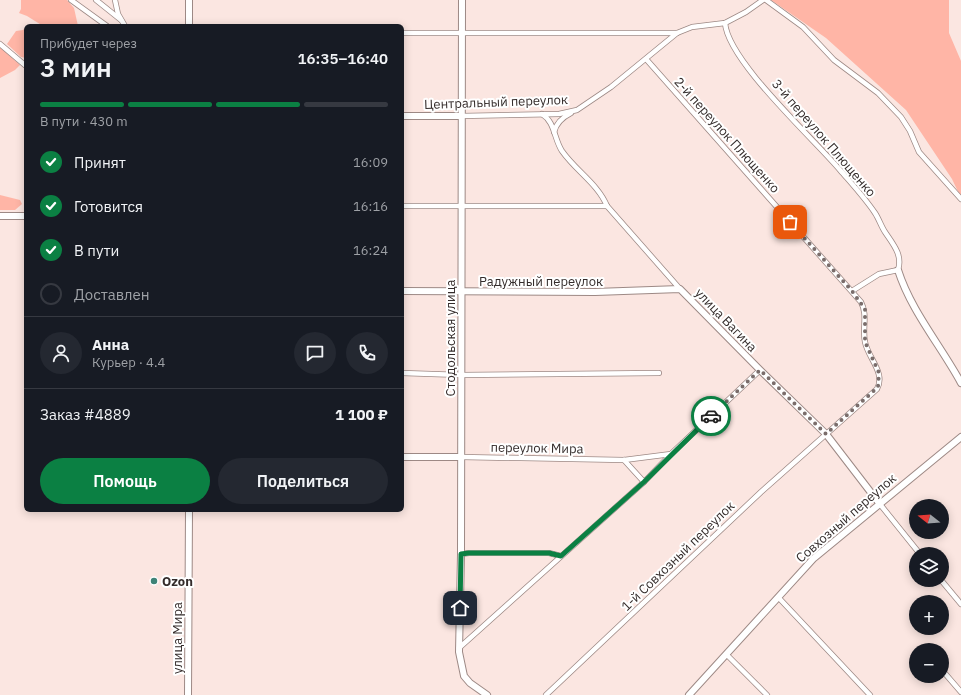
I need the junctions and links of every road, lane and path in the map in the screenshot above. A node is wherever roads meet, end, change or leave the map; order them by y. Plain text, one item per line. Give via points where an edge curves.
1 (70, 0) edge
2 (96, 0) edge
3 (115, 0) edge
4 (190, 0) edge
5 (462, 0) edge
6 (763, 0) edge
7 (766, 0) edge
8 (121, 20) junction
9 (725, 23) junction
10 (104, 24) edge
11 (124, 24) edge
12 (189, 24) edge
13 (404, 32) edge
14 (462, 32) junction
15 (677, 33) junction
16 (0, 44) edge
17 (646, 60) junction
18 (24, 64) edge
19 (577, 110) junction
20 (541, 113) junction
21 (404, 116) edge
22 (461, 116) junction
23 (554, 132) junction
24 (961, 199) edge
25 (404, 206) edge
26 (607, 206) junction
27 (460, 208) junction
28 (0, 216) edge
29 (24, 216) edge
30 (898, 270) junction
31 (680, 289) junction
32 (404, 291) edge
33 (460, 291) junction
34 (852, 291) junction
35 (760, 370) junction
36 (404, 373) edge
37 (659, 373) dead end
38 (461, 375) junction
39 (961, 383) edge
40 (826, 434) junction
41 (961, 437) edge
42 (670, 454) junction
43 (404, 457) edge
44 (461, 457) junction
45 (624, 460) junction
46 (644, 482) junction
47 (879, 503) junction
48 (189, 512) edge
49 (914, 547) edge
50 (461, 554) junction
51 (561, 556) junction
52 (948, 587) edge
53 (778, 597) junction
54 (961, 604) edge
55 (459, 648) junction
56 (726, 654) junction
57 (949, 678) edge
58 (961, 692) edge
59 (188, 695) edge
60 (487, 695) edge
61 (546, 695) edge
62 (689, 695) edge
63 (767, 695) edge
64 (870, 695) edge

1 - 10 street
2 - 8 street
3 - 8 street
4 - 12 street
5 - 14 street, Стодольская улица
6 - 9 street
7 - 24 street via 803,27 834,60 878,93 901,117 919,152
8 - 11 street
9 - 15 street via 692,27
9 - 30 street, 3-й переулок Плющенко via 727,34 741,58 767,91 840,170 876,215 898,252
13 - 14 street
14 - 15 street
14 - 22 street, Стодольская улица
15 - 17 street, Центральный переулок
16 - 18 street
17 - 19 street, Центральный переулок
17 - 34 street, 2-й переулок Плющенко
19 - 20 street, Центральный переулок via 559,114
19 - 23 street via 564,118
20 - 22 street, Центральный переулок
20 - 23 street, улица Вагина via 549,121
21 - 22 street, Центральный переулок
22 - 27 street, Стодольская улица
23 - 26 street, улица Вагина via 563,152 601,193
25 - 27 street
26 - 27 street
26 - 31 street, улица Вагина
27 - 33 street, Стодольская улица
28 - 29 street
30 - 34 street via 879,274
30 - 39 street via 916,308
31 - 33 street, Радужный переулок via 595,292
31 - 35 street, улица Вагина
32 - 33 street, Радужный переулок
33 - 38 street, Стодольская улица
34 - 40 street, 2-й переулок Плющенко via 865,309 865,342 879,373 879,383 877,389
35 - 40 street, улица Вагина
35 - 42 street
36 - 38 street
37 - 38 street
38 - 44 street, Стодольская улица
40 - 47 street, улица Вагина
40 - 61 street, 1-й Совхозный переулок
41 - 47 street, Совхозный переулок
42 - 45 street, переулок Мира
42 - 46 street
43 - 44 street, переулок Мира
44 - 45 street, переулок Мира
44 - 50 street, Стодольская улица
45 - 46 street
46 - 51 street
47 - 49 street, улица Вагина
47 - 53 street, Совхозный переулок via 813,559
48 - 59 street, улица Мира
50 - 51 street via 549,553
50 - 55 street, Стодольская улица
51 - 55 street
52 - 54 street
53 - 56 street, Совхозный переулок
53 - 64 street
55 - 60 street, Стодольская улица via 460,666 464,676
56 - 62 street, Совхозный переулок
56 - 63 street
57 - 58 street

